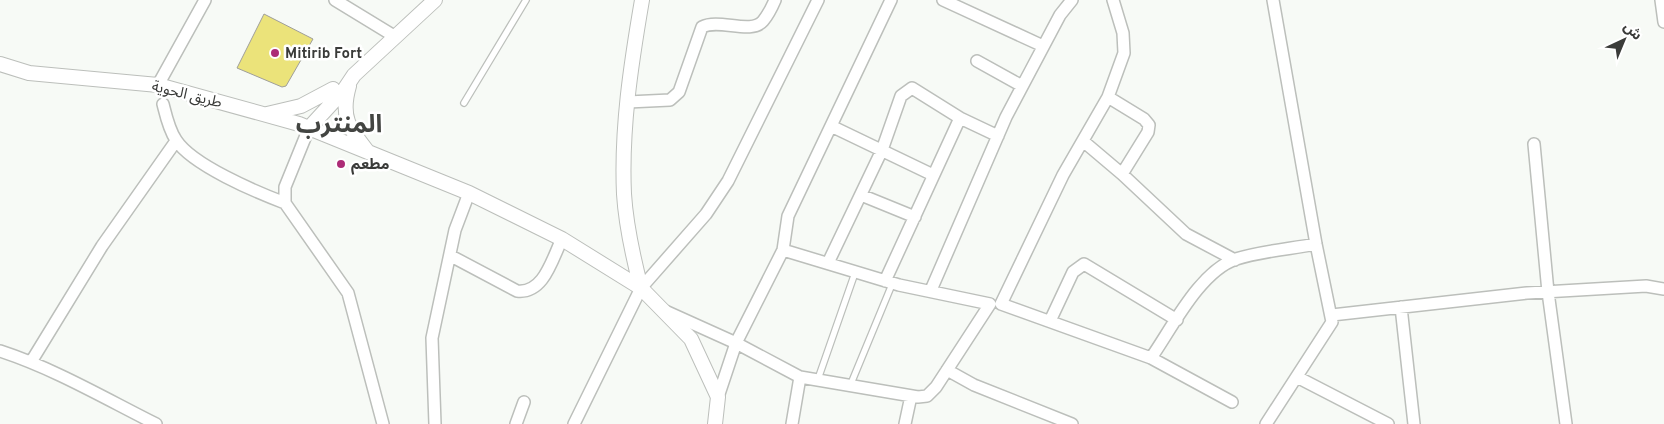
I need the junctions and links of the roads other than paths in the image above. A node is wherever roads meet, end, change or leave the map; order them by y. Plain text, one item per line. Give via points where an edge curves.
1 (205, 0) edge
2 (335, 0) edge
3 (435, 0) edge
4 (526, 0) edge
5 (642, 0) edge
6 (775, 0) edge
7 (818, 0) edge
8 (891, 0) edge
9 (943, 0) edge
10 (1072, 0) edge
11 (1113, 0) edge
12 (1273, 0) edge
13 (1661, 0) edge
14 (1664, 16) edge
15 (394, 36) junction
16 (1043, 46) junction
17 (977, 62) dead end
18 (0, 64) edge
19 (352, 79) junction
20 (158, 85) junction
21 (1022, 86) junction
22 (333, 89) junction
23 (1108, 97) junction
24 (628, 102) junction
25 (464, 103) dead end
26 (163, 104) dead end
27 (264, 114) junction
28 (960, 118) junction
29 (304, 126) junction
30 (831, 126) junction
31 (998, 136) junction
32 (176, 141) junction
33 (1083, 141) junction
34 (1534, 144) dead end
35 (882, 150) junction
36 (368, 152) junction
37 (1122, 174) junction
38 (933, 175) junction
39 (469, 193) junction
40 (860, 195) junction
41 (284, 203) junction
42 (914, 217) junction
43 (562, 239) junction
44 (1316, 244) junction
45 (783, 250) junction
46 (451, 256) junction
47 (1235, 260) junction
48 (828, 262) junction
49 (856, 270) junction
50 (889, 281) junction
51 (641, 288) junction
52 (1664, 289) edge
53 (931, 290) junction
54 (1548, 292) junction
55 (995, 304) junction
56 (1401, 307) junction
57 (664, 310) junction
58 (1332, 315) junction
59 (1177, 320) junction
60 (1050, 321) junction
61 (736, 343) junction
62 (0, 351) edge
63 (1151, 358) junction
64 (31, 362) junction
65 (947, 370) junction
66 (800, 377) junction
67 (1297, 377) junction
68 (818, 379) junction
69 (850, 386) junction
70 (718, 396) junction
71 (911, 396) junction
72 (524, 402) dead end
73 (1232, 402) dead end
74 (717, 423) edge
75 (156, 424) edge
76 (383, 424) edge
77 (435, 424) edge
78 (516, 424) edge
79 (574, 424) edge
80 (792, 424) edge
81 (905, 424) edge
82 (1072, 424) edge
83 (1266, 424) edge
84 (1388, 424) edge
85 (1414, 424) edge
86 (1566, 424) edge

1 - 20 street
2 - 15 street
3 - 15 street
4 - 25 lane
5 - 24 street
6 - 24 street via 762,23 754,27 710,23 702,27 679,92 670,100
7 - 51 street via 728,181 706,214
8 - 30 street
9 - 16 street
10 - 16 street
11 - 23 street via 1123,33 1124,52
12 - 44 street
13 - 14 street
15 - 19 street
16 - 21 street
17 - 21 street
18 - 20 street, طريق الحوية via 29,72
19 - 22 street
19 - 29 street
19 - 36 street via 345,105 347,122
20 - 27 street, طريق الحوية
21 - 31 street
22 - 27 street via 301,106
22 - 29 street
23 - 33 street
23 - 37 street via 1149,125 1148,132
24 - 51 street via 624,195 630,242
26 - 32 street
27 - 29 street, طريق الحوية
28 - 31 street
28 - 35 street via 912,88 901,96
28 - 38 street
29 - 36 street, طريق الحوية
29 - 41 street via 285,187
30 - 35 street
30 - 45 street via 788,216
31 - 53 street
32 - 41 street via 188,155
32 - 64 street via 102,246
33 - 37 street
33 - 55 street
34 - 54 street
35 - 38 street
35 - 40 street
36 - 39 street, طريق الحوية
37 - 47 street via 1186,234
38 - 42 street
39 - 43 street, طريق الحوية
39 - 46 street via 455,230
40 - 42 street
40 - 48 street
41 - 76 street via 348,293
42 - 50 street
43 - 46 street via 538,286 525,292 517,291
43 - 51 street, طريق الحوية
44 - 47 street
44 - 58 street
45 - 48 street
45 - 61 street
46 - 77 street via 432,338
47 - 59 street via 1202,284
48 - 49 street
49 - 50 street
49 - 68 lane
50 - 53 street
50 - 69 lane
51 - 57 street, طريق الحوية
51 - 79 street
52 - 54 street via 1646,286
53 - 55 street
54 - 56 street
54 - 86 street
55 - 60 street
55 - 65 street
56 - 58 street
56 - 85 street
57 - 61 street
57 - 70 street, طريق الحوية via 691,339
58 - 67 street via 1332,322
59 - 60 street via 1084,264 1073,272
59 - 63 street
60 - 63 street
61 - 66 street
61 - 70 street
62 - 64 street
63 - 73 street
64 - 75 street via 77,382
65 - 71 street via 927,396
65 - 82 street via 974,385
66 - 68 street
66 - 80 street
67 - 83 street
67 - 84 street
68 - 69 street
69 - 71 street
70 - 74 street
71 - 81 street
72 - 78 street

